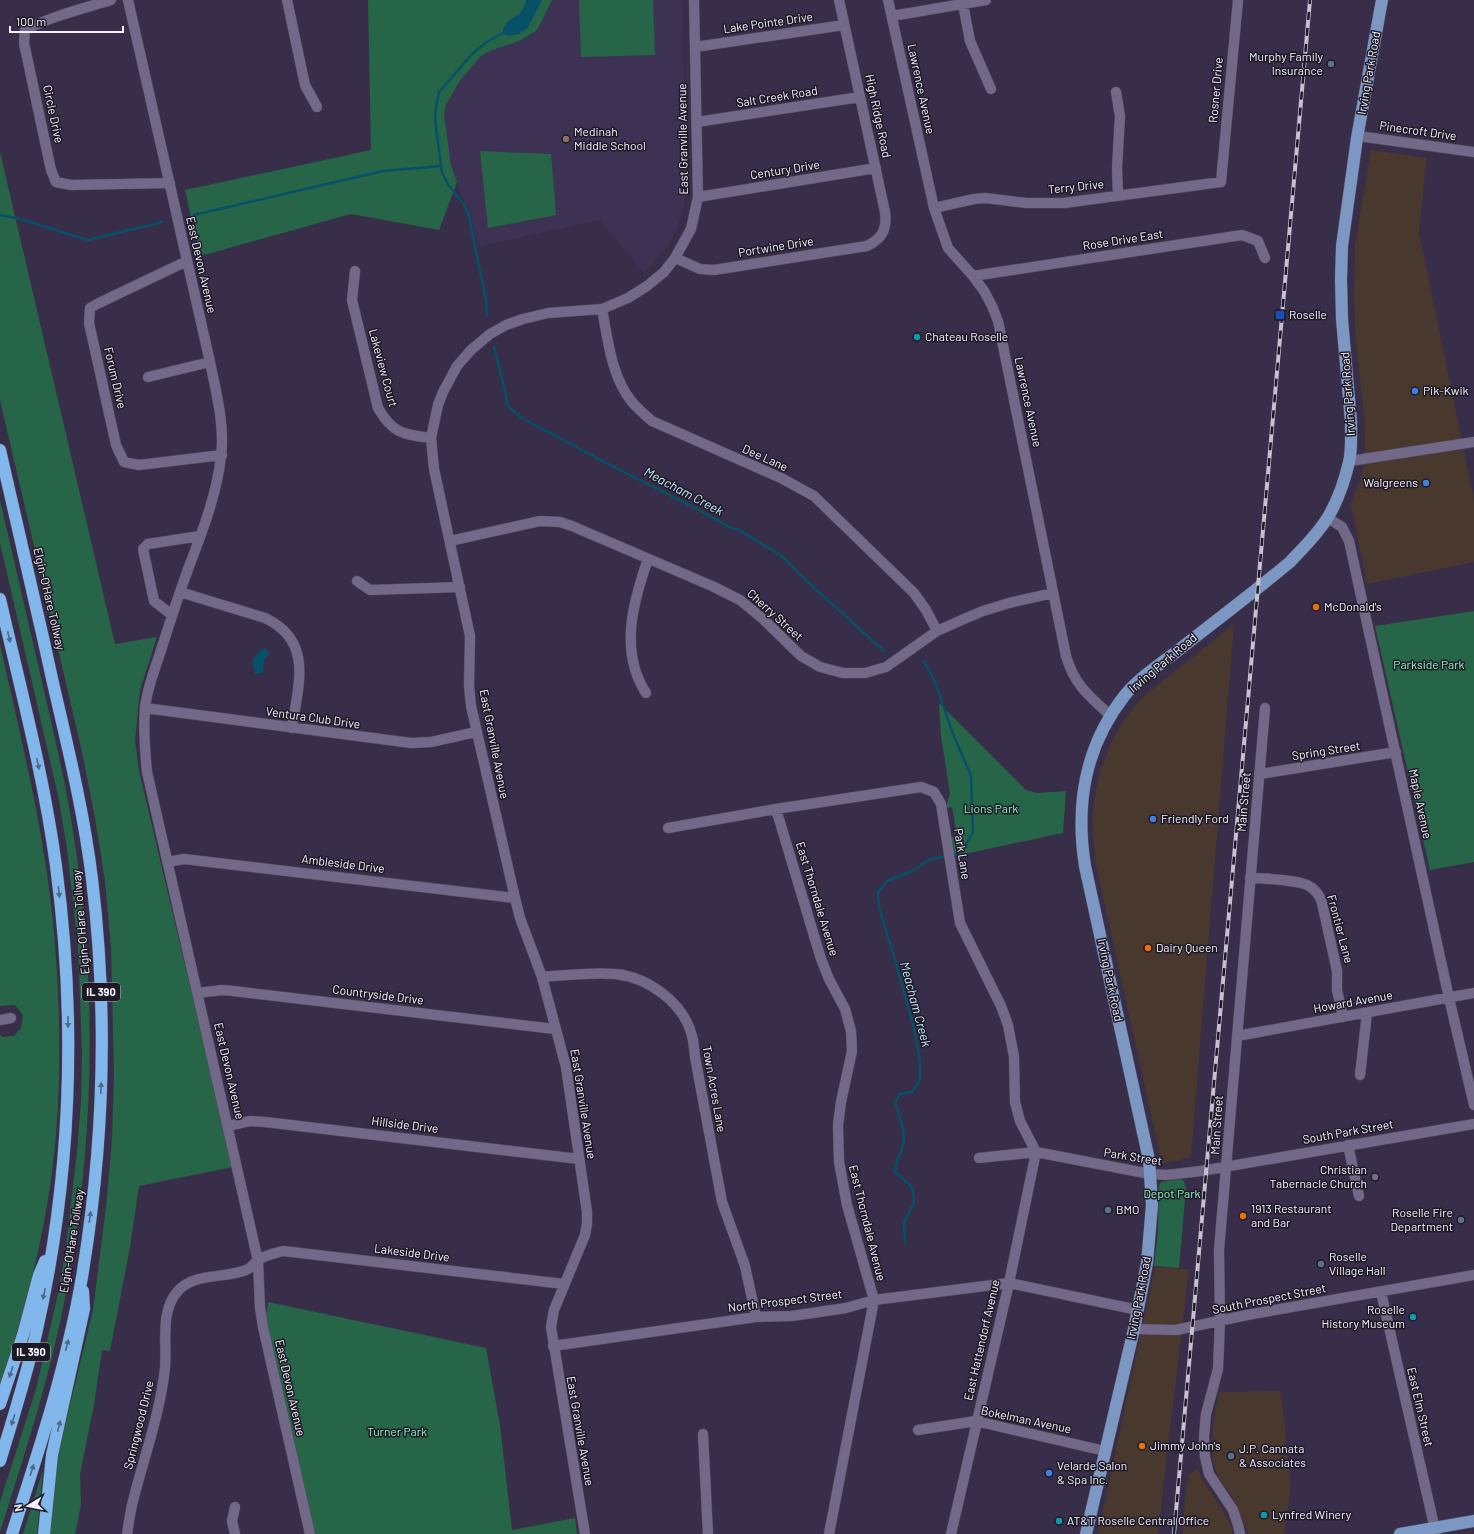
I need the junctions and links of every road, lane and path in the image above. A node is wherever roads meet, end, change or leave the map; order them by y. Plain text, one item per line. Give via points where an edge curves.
1 (111, 0) edge
2 (128, 0) edge
3 (287, 0) edge
4 (694, 0) edge
5 (839, 0) edge
6 (888, 0) edge
7 (986, 0) edge
8 (1238, 0) edge
9 (1382, 0) edge
10 (963, 4) junction
11 (892, 16) junction
12 (844, 25) junction
13 (696, 47) junction
14 (991, 89) dead end
15 (1116, 92) dead end
16 (860, 97) junction
17 (317, 107) dead end
18 (697, 122) junction
19 (1358, 136) junction
20 (1474, 152) edge
21 (876, 168) junction
22 (1221, 182) joint
23 (170, 183) junction
24 (1118, 196) junction
25 (698, 197) junction
26 (934, 208) junction
27 (880, 236) joint
28 (675, 258) junction
29 (1265, 258) dead end
30 (187, 261) junction
31 (355, 271) dead end
32 (973, 276) junction
33 (602, 309) junction
34 (210, 362) junction
35 (148, 377) dead end
36 (431, 438) junction
37 (1474, 442) edge
38 (0, 450) edge
39 (222, 455) junction
40 (1350, 461) junction
41 (1328, 518) junction
42 (200, 536) junction
43 (450, 541) junction
44 (648, 559) junction
45 (357, 581) dead end
46 (460, 587) junction
47 (180, 592) junction
48 (1053, 593) junction
49 (0, 599) edge
50 (172, 615) junction
51 (937, 631) junction
52 (646, 693) dead end
53 (145, 708) junction
54 (1265, 708) dead end
55 (1111, 716) junction
56 (292, 728) junction
57 (476, 732) junction
58 (1396, 752) junction
59 (1260, 774) junction
60 (776, 809) junction
61 (668, 828) dead end
62 (168, 862) junction
63 (1250, 878) junction
64 (515, 898) junction
65 (542, 976) junction
66 (198, 993) junction
67 (1474, 994) edge
68 (1449, 998) junction
69 (1367, 1013) junction
70 (1343, 1017) junction
71 (11, 1018) dead end
72 (0, 1020) edge
73 (555, 1029) junction
74 (1237, 1036) junction
75 (1360, 1075) dead end
76 (1474, 1105) edge
77 (1474, 1124) edge
78 (228, 1126) junction
79 (1348, 1146) junction
80 (1036, 1152) junction
81 (979, 1158) dead end
82 (579, 1159) junction
83 (1227, 1167) junction
84 (1150, 1174) junction
85 (1359, 1196) dead end
86 (53, 1241) junction
87 (258, 1261) junction
88 (1474, 1275) edge
89 (82, 1279) junction
90 (1009, 1283) junction
91 (564, 1284) junction
92 (1381, 1292) junction
93 (874, 1300) junction
94 (1138, 1310) junction
95 (756, 1317) junction
96 (1220, 1321) junction
97 (1134, 1329) junction
98 (553, 1346) junction
99 (0, 1404) edge
100 (976, 1421) junction
101 (918, 1430) dead end
102 (703, 1434) dead end
103 (1105, 1451) junction
104 (0, 1461) edge
105 (235, 1507) dead end
106 (1474, 1521) edge
107 (1436, 1531) edge
108 (12, 1534) edge
109 (44, 1534) edge
110 (127, 1534) edge
111 (235, 1534) edge
112 (310, 1534) edge
113 (585, 1534) edge
114 (708, 1534) edge
115 (829, 1534) edge
116 (951, 1534) edge
117 (1086, 1534) edge
118 (1240, 1534) edge
119 (1400, 1534) edge

1 - 23 street, Circle Drive via 36,24 25,30 24,43 51,170 56,182 71,185
2 - 23 street, East Devon Avenue
3 - 17 street via 305,85
4 - 13 street, East Granville Avenue
5 - 12 street, High Ridge Road
6 - 11 street, Lawrence Avenue
7 - 10 street
8 - 22 street, Rosner Drive
9 - 19 main road, Irving Park Road
10 - 11 street
10 - 14 street via 970,41
11 - 26 street, Lawrence Avenue
12 - 13 street, Lake Pointe Drive
12 - 16 street, High Ridge Road
13 - 18 street, East Granville Avenue
15 - 24 street via 1120,116
16 - 18 street, Salt Creek Road
16 - 21 street, High Ridge Road
18 - 25 street, East Granville Avenue
19 - 20 street, Pinecroft Drive
19 - 40 main road, Irving Park Road via 1342,246 1341,280 1342,319 1352,422
21 - 25 street, Century Drive
21 - 27 street, High Ridge Road via 886,220
22 - 24 street, Terry Drive
23 - 30 street, East Devon Avenue
24 - 26 street, Terry Drive via 1047,204 995,198 974,199
25 - 28 street, East Granville Avenue via 691,229
26 - 32 street, Lawrence Avenue via 948,248
27 - 28 street, Portwine Drive via 876,242 867,246 714,270 700,269
28 - 33 street, East Granville Avenue via 664,272 647,286 628,298
29 - 32 street, Rose Drive East via 1258,241 1242,235
30 - 34 street, East Devon Avenue
30 - 39 street, Forum Drive via 99,302 90,308 89,323 116,445 124,462 139,465
31 - 36 street, Lakeview Court via 352,300 378,408 395,431
32 - 48 street, Lawrence Avenue via 992,306 998,321
33 - 36 street, East Granville Avenue via 548,313 522,318 490,334 457,366 448,380 438,405
33 - 51 street, Dee Lane via 617,377 636,407 658,425 781,478 814,496 908,586
34 - 35 street
34 - 39 street, East Devon Avenue via 219,407
36 - 43 street, East Granville Avenue via 434,469
37 - 40 street
89 -> 38 highway, Elgin-O'Hare Tollway / IL 390 via 93,1201 100,1117 102,1026 97,928 82,816
39 - 42 street, East Devon Avenue
40 - 41 main road, Irving Park Road
41 - 55 main road, Irving Park Road via 1290,562 1148,674 1125,694
41 - 58 street, Maple Avenue via 1342,527 1350,541
42 - 47 street, East Devon Avenue
42 - 50 street via 148,544 143,549 154,601
43 - 44 street, Cherry Street via 540,521 551,521 572,526
43 - 46 street, East Granville Avenue
44 - 51 street, Cherry Street via 740,600 801,656 820,667 834,671 865,673 886,667
44 - 52 street via 634,604 631,638 634,670
45 - 46 street via 370,590
46 - 57 street, East Granville Avenue via 470,636 469,686
47 - 50 street, East Devon Avenue
47 - 56 street via 265,618 278,624 289,635 299,661
48 - 51 street, Cherry Street via 1009,602
48 - 55 street, Lawrence Avenue via 1070,669 1082,689
49 -> 86 highway, Elgin-O'Hare Tollway / IL 390 via 43,787 58,881 65,951 69,1050 67,1100 61,1184
50 - 53 street, East Devon Avenue
53 - 56 street, Ventura Club Drive
53 - 62 street, East Devon Avenue via 144,748 147,772
54 - 59 street, Main Street
55 - 84 main road, Irving Park Road via 1097,742 1087,771 1081,805 1082,842
56 - 57 street, Ventura Club Drive via 412,744
57 - 64 street, East Granville Avenue
58 - 59 street, Spring Street
58 - 68 street, Maple Avenue
59 - 63 street, Main Street
60 - 61 street, Park Lane
60 - 80 street, Park Lane via 921,788 934,792 942,804 960,923 1008,1025 1014,1057 1015,1102 1020,1121
60 - 93 street, East Thorndale Avenue via 821,959 845,1009 851,1031 852,1051 838,1125 839,1162 847,1205
62 - 64 street, Ambleside Drive via 184,859
62 - 66 street, East Devon Avenue
63 - 70 street, Frontier Lane via 1303,883 1318,894 1337,971 1337,990
63 - 74 street, Main Street
64 - 65 street, East Granville Avenue
65 - 73 street, East Granville Avenue
65 - 95 street, Town Acres Lane via 616,974 636,979 656,988 684,1017 692,1035 722,1202 744,1266
66 - 73 street, Countryside Drive via 233,991
66 - 78 street, East Devon Avenue
67 - 68 street, Howard Avenue
68 - 69 street, Howard Avenue
68 - 76 street, Maple Avenue
69 - 70 street, Howard Avenue
69 - 75 street
70 - 74 street, Howard Avenue
71 - 72 street
73 - 82 street, East Granville Avenue via 566,1067
74 - 83 street, Main Street
77 - 79 street, South Park Street
78 - 82 street, Hillside Drive via 250,1121 265,1122
78 - 87 street, East Devon Avenue
79 - 83 street, South Park Street
79 - 85 street
80 - 81 street, Park Street
80 - 84 street, Park Street
80 - 90 street, East Hattendorf Avenue
82 - 91 street, East Granville Avenue via 587,1224 581,1246
83 - 84 street, Park Street via 1167,1175
83 - 96 street, Main Street via 1219,1250
84 - 94 main road, Irving Park Road via 1150,1238
86 -> 99 highway via 39,1276 21,1342
86 -> 104 highway, Elgin-O'Hare Tollway / IL 390 via 30,1356
87 - 91 street, Lakeside Drive via 283,1251
87 - 110 street, Springwood Drive via 244,1271 188,1283 179,1290 168,1306 166,1352 157,1412 132,1502
87 - 112 street, East Devon Avenue via 263,1327
88 - 92 street, South Prospect Street
108 -> 89 highway, Elgin-O'Hare Tollway / IL 390 via 58,1382
109 -> 89 highway via 52,1455 84,1309
90 - 93 street, North Prospect Street
90 - 94 street, North Prospect Street
90 - 100 street, East Hattendorf Avenue
91 - 98 street, East Granville Avenue via 552,1317
92 - 96 street, South Prospect Street
92 - 107 street, East Elm Street
93 - 95 street, North Prospect Street via 846,1308 792,1316
93 - 115 street, East Thorndale Avenue
94 - 97 main road, Irving Park Road
95 - 98 street, North Prospect Street
96 - 97 street, South Prospect Street via 1176,1330
96 - 118 street, Main Street via 1218,1368 1206,1414 1205,1457 1209,1474 1233,1510
97 - 103 main road, Irving Park Road
98 - 113 street, East Granville Avenue
100 - 101 street, Bokelman Avenue
100 - 103 street, Bokelman Avenue
100 - 116 street, East Hattendorf Avenue
102 - 114 street
103 - 117 main road, Irving Park Road
105 - 111 street via 232,1521
106 - 107 main road
107 - 119 main road

